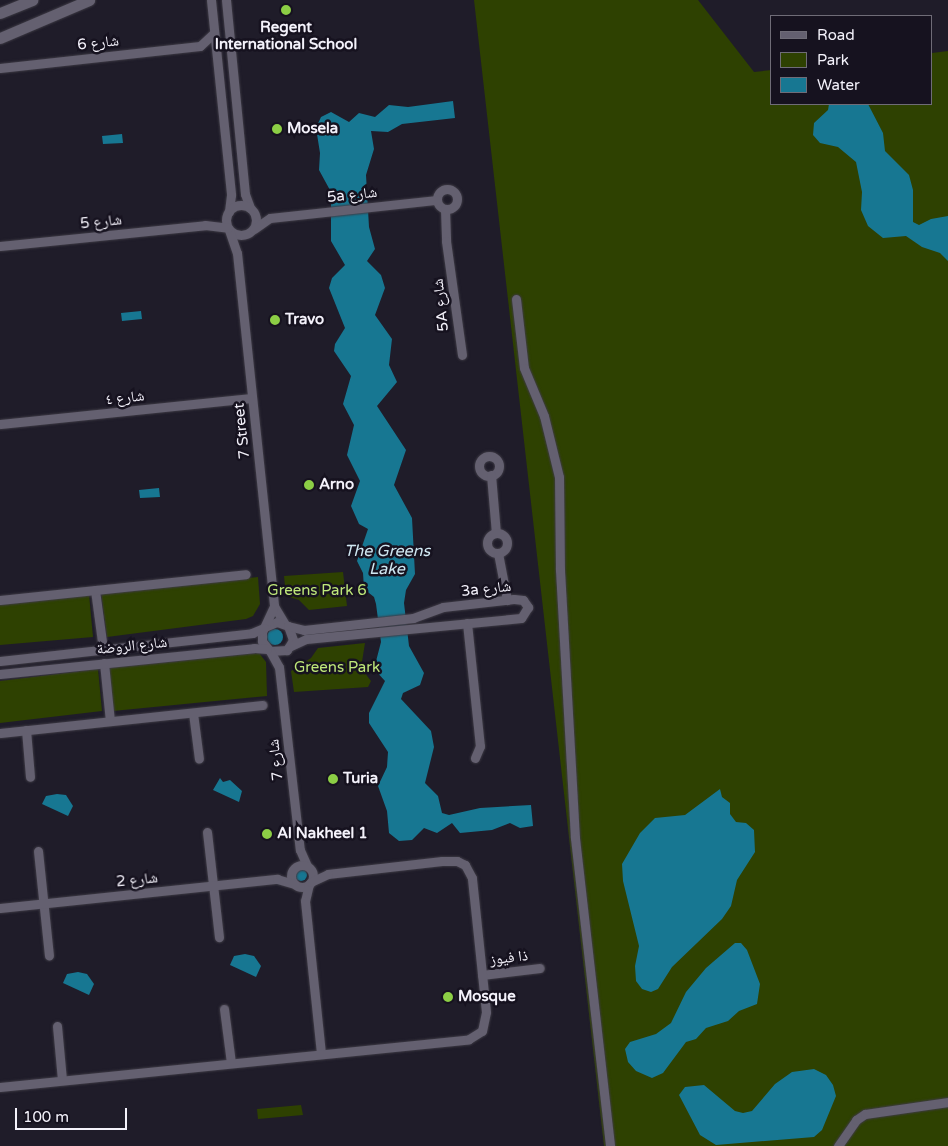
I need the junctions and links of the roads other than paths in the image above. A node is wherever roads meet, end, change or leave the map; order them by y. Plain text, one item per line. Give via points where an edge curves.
1 (33, 0) edge
2 (89, 0) edge
3 (211, 0) edge
4 (226, 0) edge
5 (0, 13) edge
6 (214, 33) junction
7 (0, 38) edge
8 (200, 46) junction
9 (216, 56) junction
10 (0, 68) edge
11 (437, 200) junction
12 (251, 209) junction
13 (445, 209) junction
14 (228, 213) junction
15 (270, 218) junction
16 (205, 225) junction
17 (229, 229) junction
18 (252, 231) junction
19 (0, 246) edge
20 (237, 253) junction
21 (516, 299) dead end
22 (462, 355) dead end
23 (252, 398) junction
24 (0, 424) edge
25 (491, 475) dead end
26 (496, 533) junction
27 (498, 552) junction
28 (246, 574) dead end
29 (95, 590) junction
30 (0, 600) edge
31 (504, 600) junction
32 (274, 606) junction
33 (443, 608) junction
34 (469, 622) junction
35 (414, 623) junction
36 (444, 624) junction
37 (286, 625) junction
38 (266, 627) junction
39 (373, 627) junction
40 (288, 648) junction
41 (103, 649) junction
42 (268, 650) junction
43 (0, 661) edge
44 (104, 663) junction
45 (279, 667) junction
46 (0, 674) edge
47 (263, 705) dead end
48 (193, 713) junction
49 (110, 721) junction
50 (26, 730) junction
51 (0, 733) edge
52 (475, 758) dead end
53 (199, 759) dead end
54 (30, 777) dead end
55 (207, 832) dead end
56 (38, 850) dead end
57 (300, 850) junction
58 (308, 867) junction
59 (293, 868) junction
60 (328, 874) junction
61 (276, 879) junction
62 (310, 883) junction
63 (295, 885) junction
64 (213, 886) junction
65 (305, 901) junction
66 (43, 903) junction
67 (0, 908) edge
68 (218, 937) dead end
69 (49, 955) dead end
70 (540, 968) dead end
71 (482, 975) junction
72 (224, 1009) dead end
73 (57, 1026) dead end
74 (321, 1053) junction
75 (231, 1063) junction
76 (62, 1080) junction
77 (0, 1087) edge
78 (948, 1102) edge
79 (610, 1146) edge
80 (838, 1146) edge

1 - 5 main road
2 - 7 main road
3 - 6 street
4 - 12 street via 245,194
6 - 8 street
6 - 9 street
8 - 9 street
8 - 10 street, شارع 6
9 - 14 street via 231,195
11 - 13 street
11 - 13 street, 5a شارع via 444,190 453,192 456,202
11 - 15 street, 5a شارع
12 - 14 street via 241,205
12 - 15 street
12 - 18 street via 257,221
13 - 22 street, 5A شارع
14 - 16 street, شارع 5
14 - 17 street
15 - 18 street, 5a شارع
16 - 17 street, شارع 5
16 - 19 street, شارع 5
17 - 18 street via 237,235
17 - 20 street, 7 Street
18 - 20 street
20 - 23 street, 7 Street
21 - 79 street via 524,368 544,416 559,477 560,570 575,838
23 - 24 street, شارع ٤
23 - 32 street, 7 Street
25 - 26 street
26 - 27 street via 489,538 488,544 492,551
26 - 27 street via 502,534 507,542 506,548
27 - 31 street
28 - 29 street
29 - 30 street
29 - 41 street
31 - 33 street, 3a شارع
31 - 34 street, 3a شارع via 523,600 528,607 525,615
32 - 37 street
32 - 38 street
33 - 35 street, 3a شارع
33 - 36 street via 438,616
34 - 36 street, 3a شارع
34 - 52 street via 480,746
35 - 36 street, 3a شارع
35 - 39 street, 3a شارع
37 - 38 street via 278,622
37 - 39 street, 3a شارع via 304,630
37 - 40 street via 293,636
38 - 41 street, شارع الروضة via 252,633
38 - 42 street via 262,637
39 - 40 street, 3a شارع via 306,638
40 - 42 street
40 - 45 street
41 - 43 street, شارع الروضة
42 - 44 street, شارع الروضة
42 - 45 street, شارع 7
44 - 46 street, شارع الروضة
44 - 49 street
45 - 57 street, شارع 7
47 - 48 street
48 - 49 street
48 - 53 street
49 - 50 street
50 - 51 street
50 - 54 street
55 - 64 street
56 - 66 street
57 - 58 street, شارع 7
57 - 59 street, شارع 7
58 - 59 street
58 - 60 street
58 - 62 street via 313,875
59 - 61 street, شارع 2
59 - 63 street via 290,877
60 - 62 street
60 - 71 street via 447,860 461,863 472,878
61 - 63 street, شارع 2
61 - 64 street, شارع 2
62 - 63 street
62 - 65 street
63 - 65 street
64 - 66 street, شارع 2
64 - 68 street
65 - 74 street
66 - 67 street, شارع 2
66 - 69 street
70 - 71 street, ذا فيوز
71 - 74 street via 486,1022 474,1037
72 - 75 street
73 - 76 street
74 - 75 street
75 - 76 street
76 - 77 street
78 - 80 street via 865,1114 856,1120

